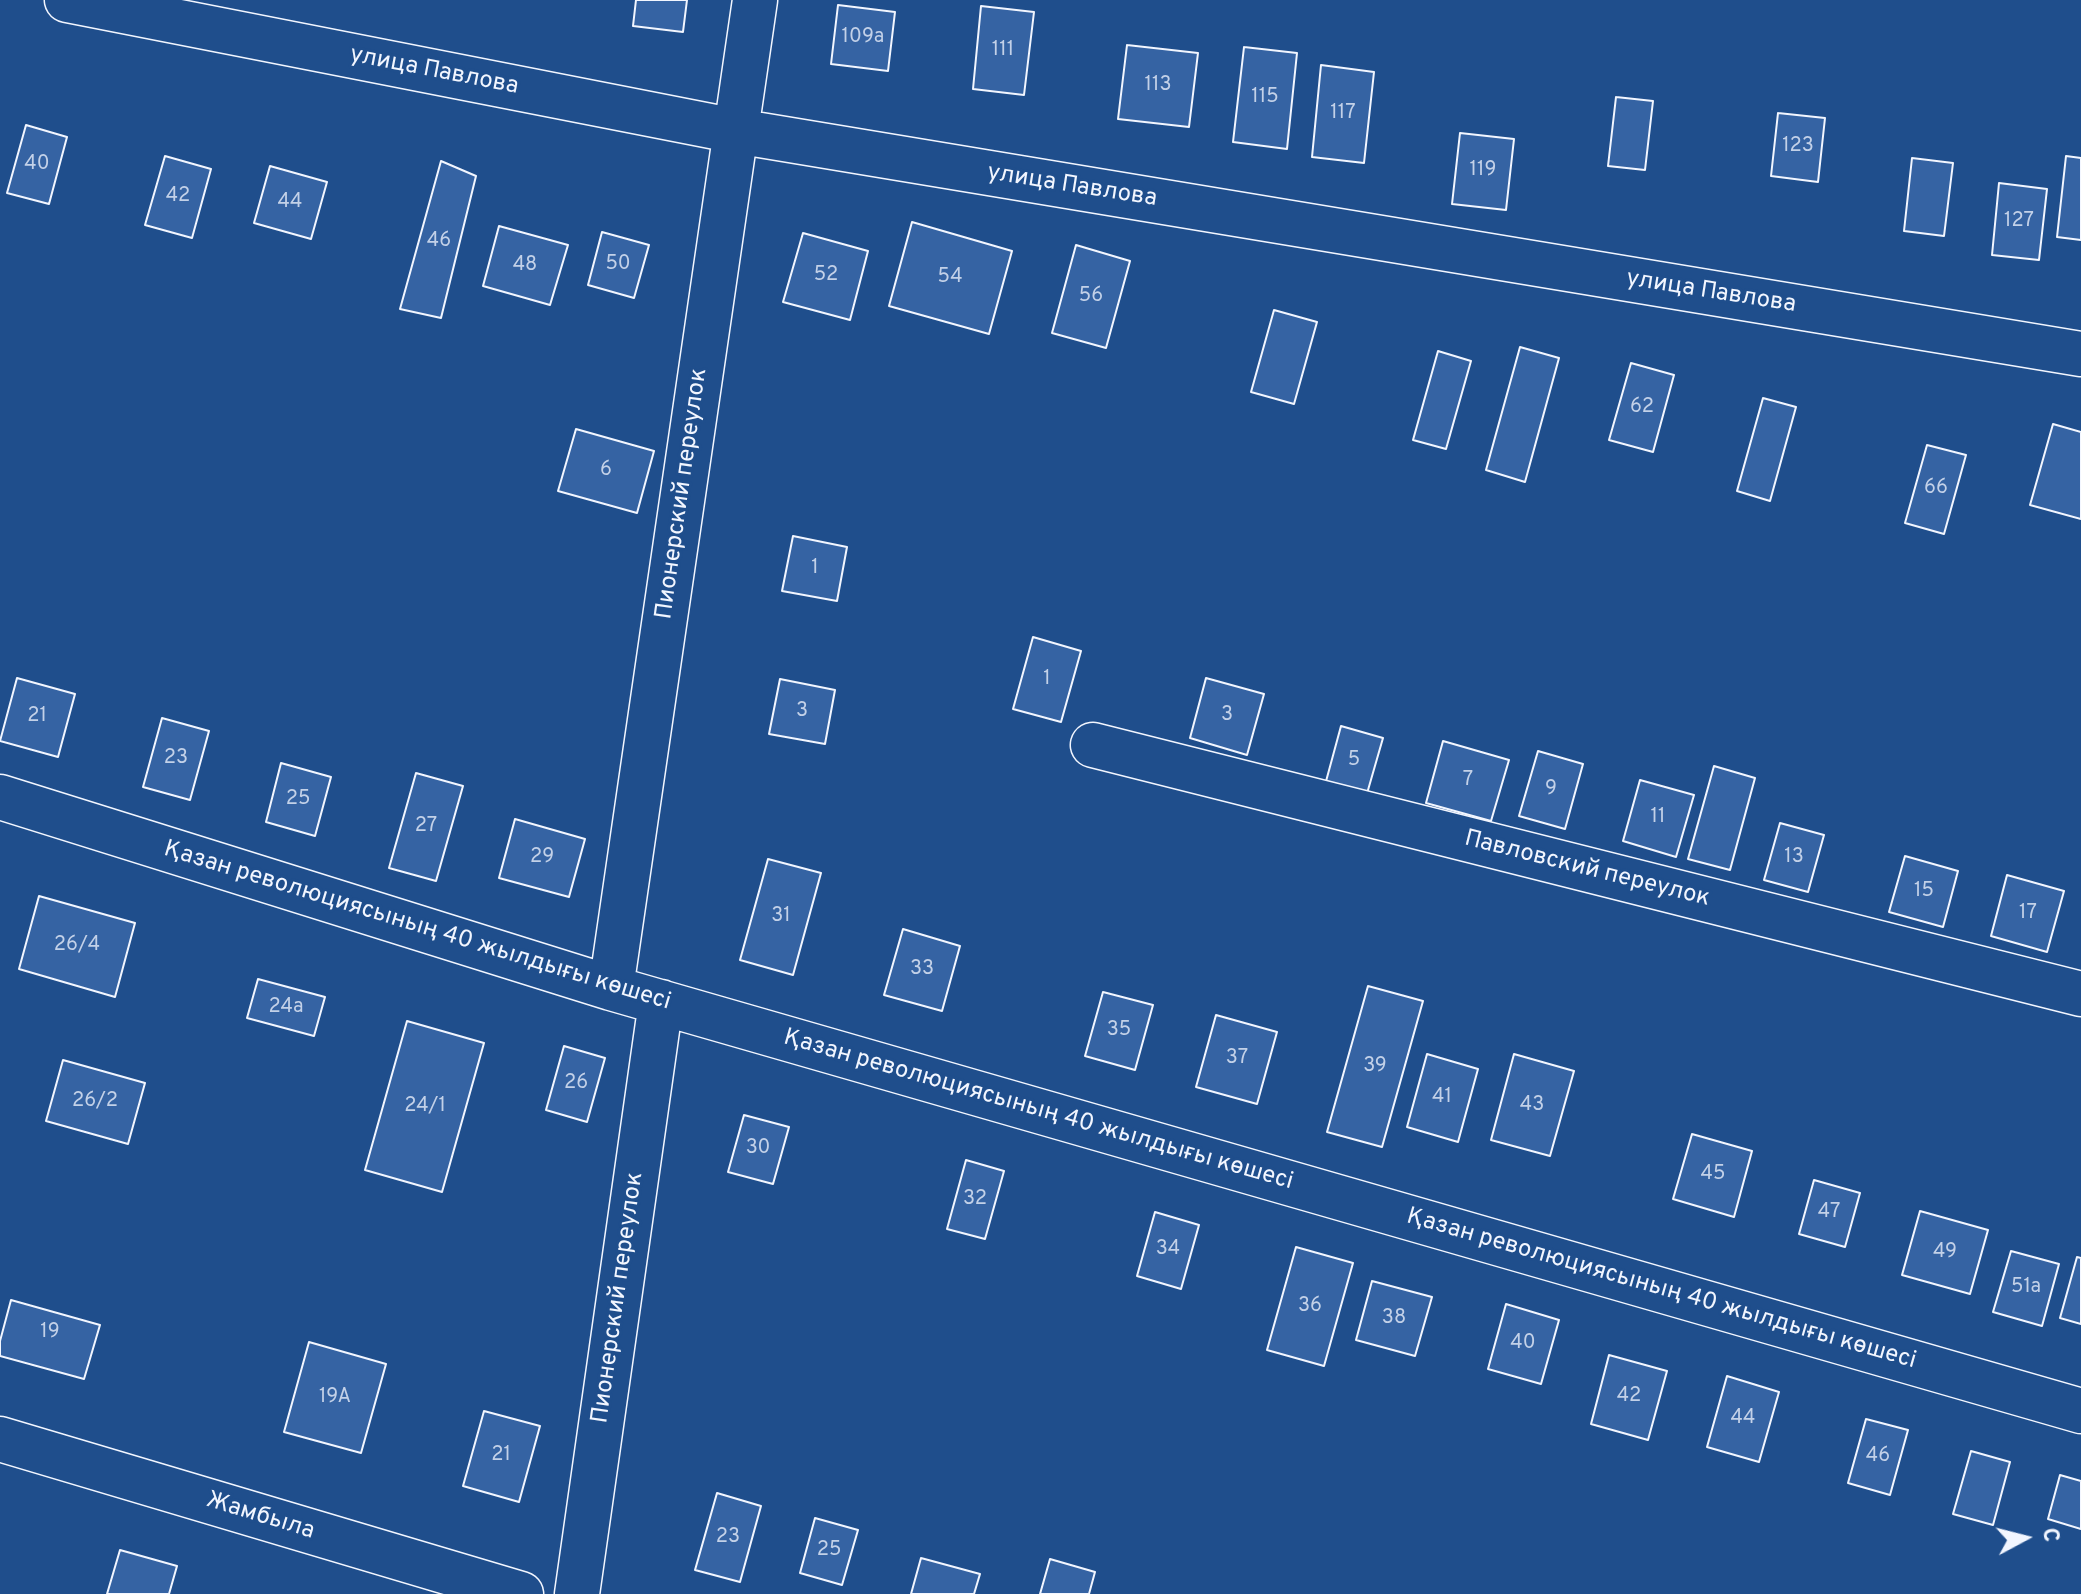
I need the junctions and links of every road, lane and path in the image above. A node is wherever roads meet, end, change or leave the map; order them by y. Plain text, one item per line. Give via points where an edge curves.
1 (67, 0) edge
2 (755, 0) edge
3 (736, 131) junction
4 (2081, 354) edge
5 (1093, 745) dead end
6 (0, 797) edge
7 (611, 988) junction
8 (2081, 994) edge
9 (661, 1002) junction
10 (2081, 1411) edge
11 (0, 1439) edge
12 (521, 1594) edge
13 (577, 1594) edge

1 - 3 street, улица Павлова
2 - 3 street, Пионерский переулок
3 - 4 street, улица Павлова
3 - 7 street, Пионерский переулок
5 - 8 street, Павловский переулок
6 - 7 street, Қазан революциясының 40 жылдығы көшесі
7 - 9 street, Қазан революциясының 40 жылдығы көшесі
9 - 10 street, Қазан революциясының 40 жылдығы көшесі
9 - 13 street, Пионерский переулок
11 - 12 street, Жамбыла

